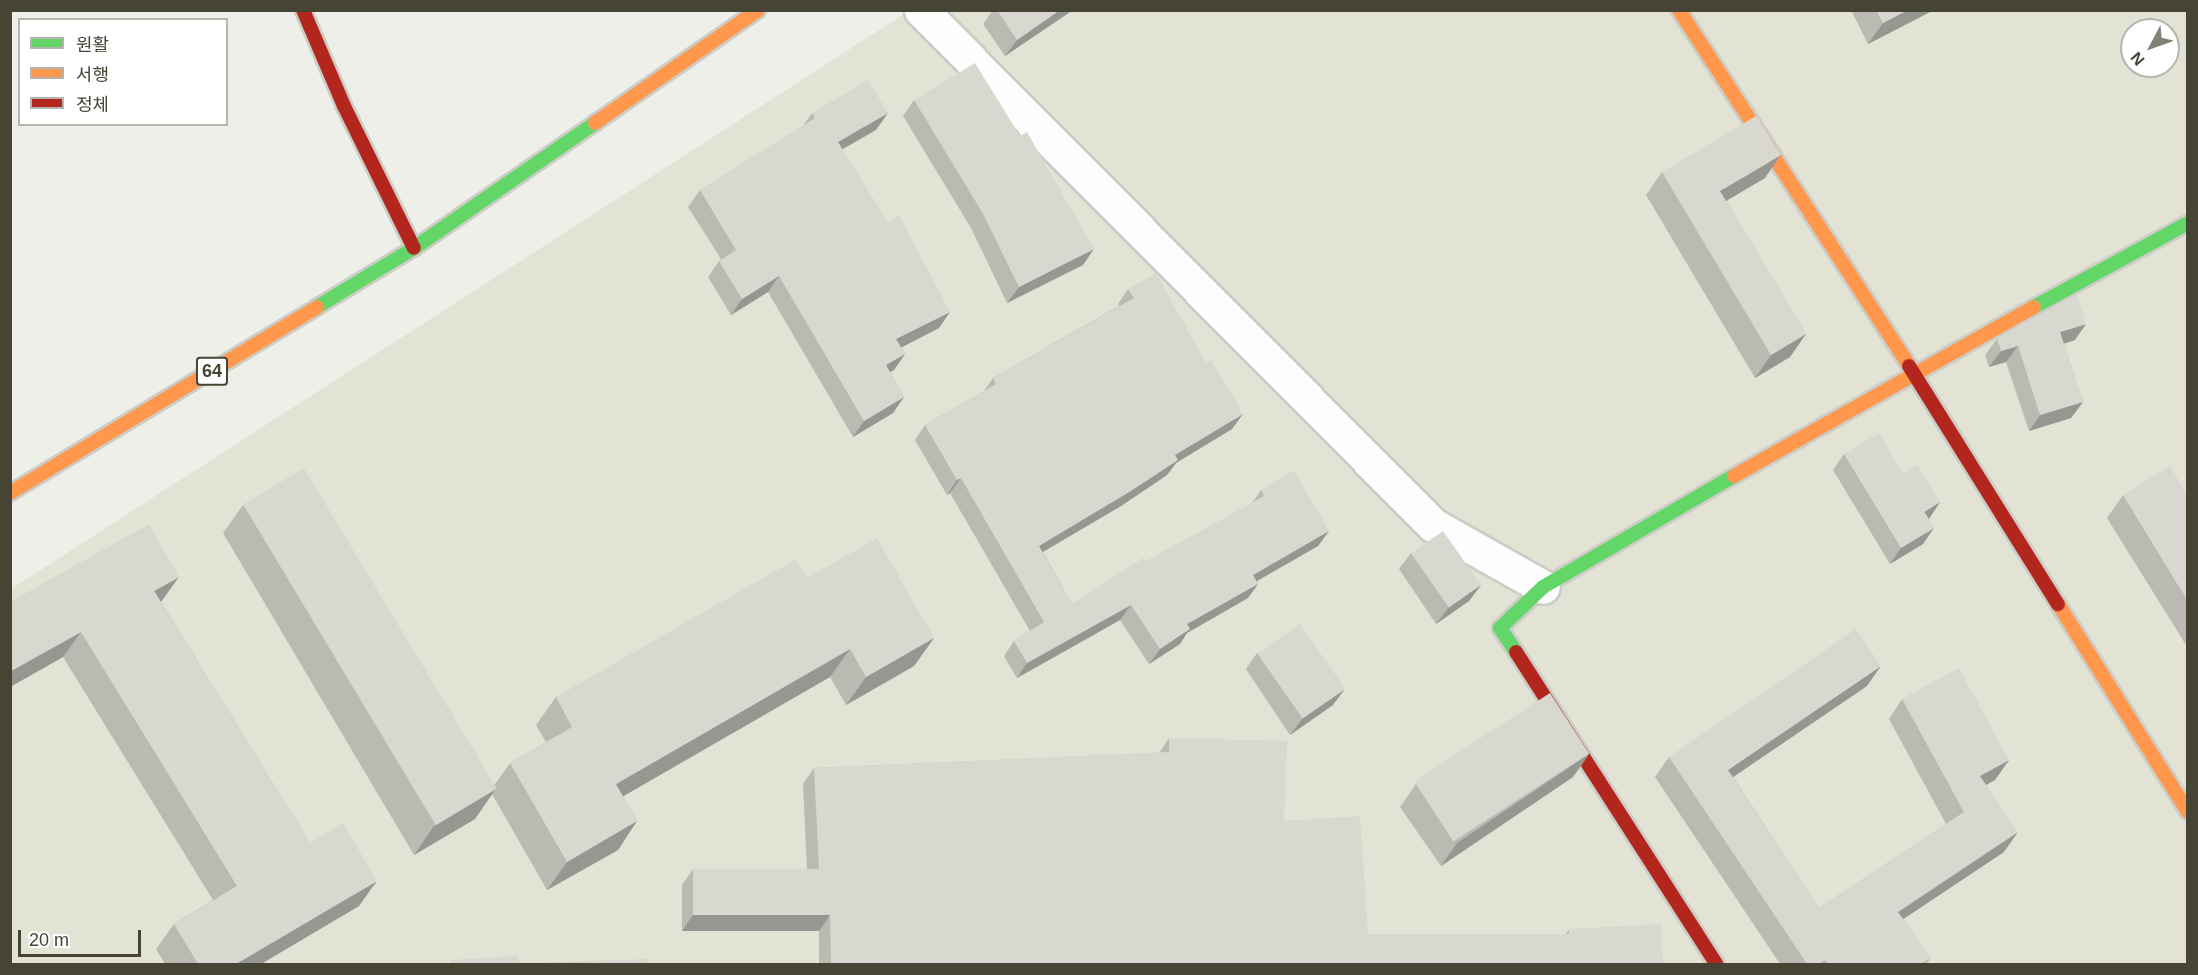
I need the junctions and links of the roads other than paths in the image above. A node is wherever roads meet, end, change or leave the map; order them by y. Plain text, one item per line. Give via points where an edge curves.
1 (303, 10) edge
2 (758, 10) edge
3 (921, 10) edge
4 (1679, 10) edge
5 (2187, 223) edge
6 (414, 248) junction
7 (1913, 373) junction
8 (10, 493) edge
9 (1543, 587) junction
10 (2187, 812) edge
11 (1716, 964) edge

1 - 6 street via 344,106
2 - 6 street
3 - 9 street via 1433,525
4 - 7 street
5 - 7 street
6 - 8 street, 64
7 - 9 street
7 - 10 street
9 - 11 street via 1500,628

